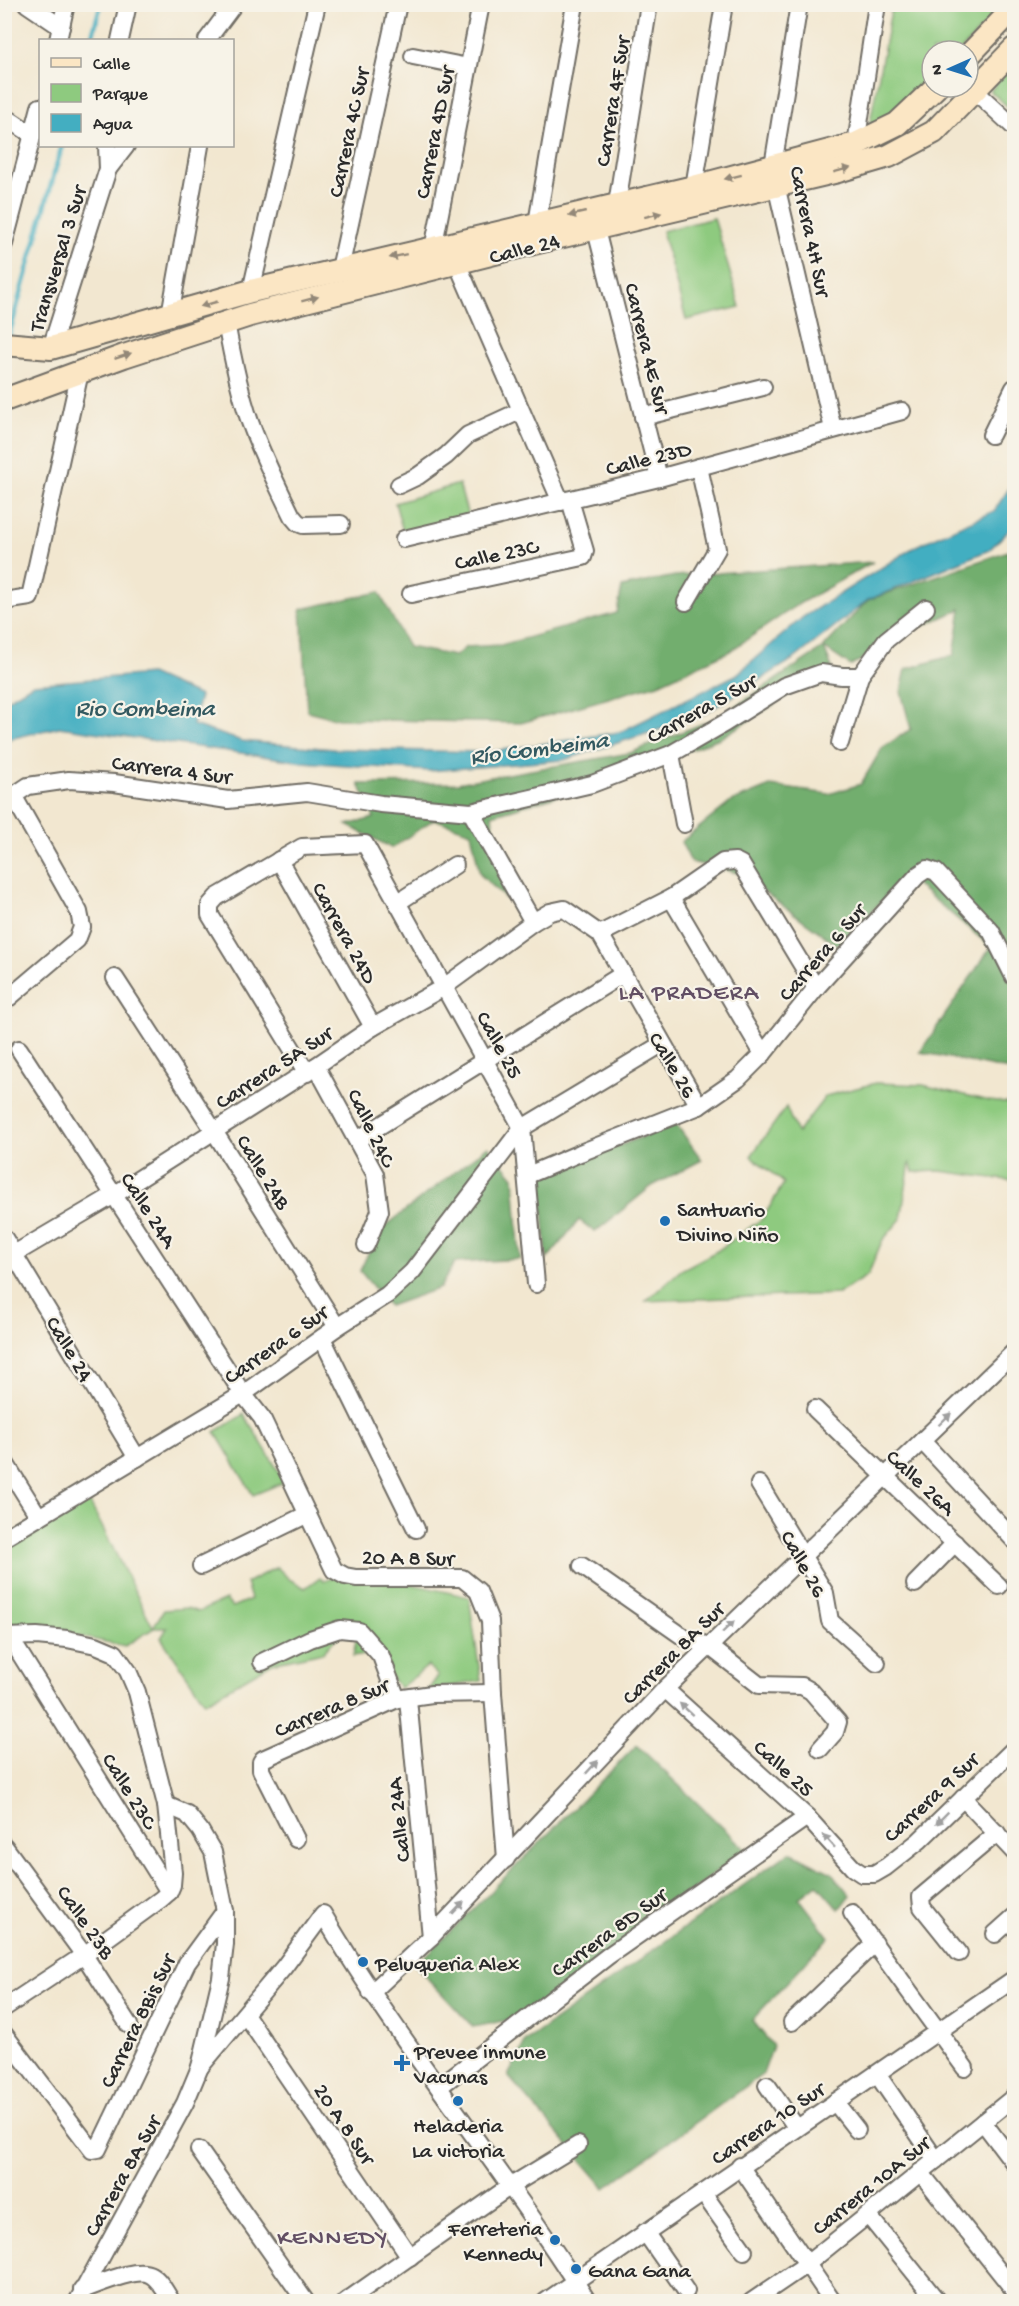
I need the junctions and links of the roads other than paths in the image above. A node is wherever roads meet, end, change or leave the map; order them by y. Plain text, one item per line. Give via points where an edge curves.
1 (27, 4) edge
2 (66, 4) edge
3 (128, 4) edge
4 (234, 4) edge
5 (316, 4) edge
6 (398, 4) edge
7 (481, 4) edge
8 (575, 4) edge
9 (649, 4) edge
10 (724, 4) edge
11 (799, 4) edge
12 (877, 4) edge
13 (1014, 8) edge
14 (222, 21) junction
15 (60, 34) edge
16 (120, 39) edge
17 (208, 39) edge
18 (219, 39) edge
19 (980, 43) edge
20 (1014, 49) edge
21 (413, 56) dead end
22 (468, 67) junction
23 (980, 86) edge
24 (980, 96) edge
25 (923, 99) edge
26 (967, 99) edge
27 (39, 110) edge
28 (4, 116) edge
29 (1014, 127) edge
30 (33, 135) junction
31 (856, 144) junction
32 (107, 147) edge
33 (125, 147) edge
34 (200, 147) edge
35 (108, 169) junction
36 (775, 176) junction
37 (694, 186) junction
38 (617, 204) junction
39 (596, 230) junction
40 (537, 233) junction
41 (5, 235) edge
42 (434, 259) junction
43 (457, 263) junction
44 (340, 269) junction
45 (251, 291) junction
46 (170, 315) junction
47 (226, 322) junction
48 (4, 344) edge
49 (45, 348) junction
50 (80, 372) junction
51 (763, 387) dead end
52 (1014, 388) edge
53 (6, 401) edge
54 (520, 411) junction
55 (902, 411) dead end
56 (643, 417) junction
57 (833, 429) junction
58 (991, 435) dead end
59 (699, 467) junction
60 (659, 478) junction
61 (399, 485) dead end
62 (566, 501) junction
63 (341, 524) dead end
64 (404, 539) dead end
65 (411, 594) dead end
66 (4, 601) edge
67 (686, 602) dead end
68 (927, 608) dead end
69 (861, 676) junction
70 (840, 743) dead end
71 (670, 754) junction
72 (9, 800) edge
73 (471, 812) junction
74 (684, 824) dead end
75 (279, 860) junction
76 (456, 865) dead end
77 (671, 898) junction
78 (397, 903) junction
79 (564, 909) joint
80 (533, 922) junction
81 (600, 934) junction
82 (623, 974) junction
83 (1014, 977) edge
84 (115, 978) dead end
85 (444, 987) junction
86 (816, 988) junction
87 (4, 1002) edge
88 (373, 1027) junction
89 (662, 1044) junction
90 (19, 1048) dead end
91 (763, 1054) junction
92 (484, 1060) junction
93 (312, 1069) junction
94 (699, 1106) junction
95 (522, 1128) junction
96 (214, 1131) junction
97 (357, 1140) junction
98 (528, 1175) junction
99 (114, 1195) junction
100 (4, 1238) edge
101 (366, 1245) dead end
102 (10, 1257) edge
103 (536, 1284) dead end
104 (337, 1328) junction
105 (322, 1338) junction
106 (1014, 1352) edge
107 (243, 1394) junction
108 (815, 1409) dead end
109 (922, 1441) junction
110 (137, 1458) junction
111 (4, 1461) edge
112 (884, 1477) junction
113 (759, 1484) dead end
114 (308, 1514) junction
115 (39, 1517) junction
116 (416, 1529) dead end
117 (4, 1538) edge
118 (1014, 1540) edge
119 (955, 1542) junction
120 (802, 1557) junction
121 (201, 1566) dead end
122 (582, 1566) dead end
123 (915, 1584) dead end
124 (999, 1586) dead end
125 (7, 1636) edge
126 (709, 1646) junction
127 (262, 1662) dead end
128 (877, 1663) dead end
129 (665, 1689) junction
130 (493, 1693) junction
131 (402, 1699) junction
132 (820, 1749) dead end
133 (1014, 1749) edge
134 (963, 1798) junction
135 (166, 1805) junction
136 (807, 1817) junction
137 (997, 1833) junction
138 (296, 1839) dead end
139 (4, 1846) edge
140 (1014, 1852) edge
141 (506, 1859) junction
142 (874, 1874) joint
143 (169, 1892) junction
144 (225, 1911) junction
145 (852, 1913) dead end
146 (1014, 1917) edge
147 (995, 1934) dead end
148 (431, 1937) junction
149 (876, 1943) junction
150 (959, 1953) dead end
151 (84, 1955) junction
152 (1014, 1979) edge
153 (371, 1993) junction
154 (4, 2008) edge
155 (245, 2014) junction
156 (792, 2022) dead end
157 (129, 2025) dead end
158 (938, 2033) junction
159 (4, 2034) edge
160 (200, 2067) junction
161 (965, 2068) dead end
162 (877, 2074) junction
163 (766, 2085) dead end
164 (439, 2087) junction
165 (1014, 2097) edge
166 (835, 2102) junction
167 (983, 2122) junction
168 (796, 2127) junction
169 (857, 2130) dead end
170 (578, 2145) dead end
171 (199, 2150) dead end
172 (936, 2160) junction
173 (1014, 2163) edge
174 (740, 2166) junction
175 (920, 2172) junction
176 (509, 2187) junction
177 (704, 2193) junction
178 (868, 2215) junction
179 (645, 2232) junction
180 (744, 2251) dead end
181 (410, 2257) junction
182 (807, 2264) junction
183 (575, 2281) junction
184 (1014, 2290) edge
185 (686, 2291) dead end
186 (79, 2296) edge
187 (172, 2301) edge
188 (306, 2301) edge
189 (345, 2301) edge
190 (545, 2301) edge
191 (588, 2301) edge
192 (751, 2301) edge
193 (833, 2301) edge
194 (938, 2301) edge

1 - 15 street
2 - 15 street
3 - 16 street
4 - 14 street
5 - 45 street
6 - 44 street, Carrera 4C Sur
7 - 22 street, Carrera 4D Sur
8 - 40 street
9 - 38 street, Carrera 4F Sur
10 - 37 street
11 - 36 street, Carrera 4H Sur
12 - 31 street
13 - 19 main road
14 - 17 street
14 - 18 street
20 - 23 main road, Calle 24
21 - 22 street
22 - 42 street, Carrera 4D Sur
24 - 29 street
25 - 31 main road, Calle 24 via 897,124
36 -> 26 main road, Calle 24 via 889,156 934,132
27 - 30 street
28 - 30 street
30 - 41 street
31 - 36 main road, Calle 24
32 - 35 street, Transversal 3 Sur
33 - 35 street
34 - 46 street
35 - 49 street, Transversal 3 Sur
36 -> 37 main road, Calle 24
39 -> 36 main road, Calle 24
36 - 57 street, Carrera 4H Sur
37 - 38 main road, Calle 24
38 -> 40 main road, Calle 24
39 - 40 main road, Calle 24
39 - 56 street, Carrera 4E Sur
40 - 42 main road, Calle 24
40 - 43 main road, Calle 24
42 - 43 main road, Calle 24
42 -> 44 main road, Calle 24
47 -> 42 main road, Calle 24
43 - 54 street
44 - 45 main road, Calle 24
45 -> 46 main road, Calle 24
46 - 49 main road, Calle 24
50 -> 47 main road, Calle 24
47 - 63 street via 250,421 292,516 303,525
48 - 49 main road
50 - 53 main road, Calle 24
50 - 66 street via 30,597
51 - 56 street
52 - 58 street
54 - 61 street via 468,435 446,456
54 - 62 street
55 - 57 street, Calle 23D
56 - 60 street, Carrera 4E Sur
57 - 59 street, Calle 23D
59 - 60 street, Calle 23D
59 - 67 street via 717,549
60 - 62 street, Calle 23D
62 - 64 street, Calle 23D
62 - 65 street, Calle 23C via 585,550 583,557
68 - 69 street via 886,640
69 - 70 street
69 - 71 street, Carrera 5 Sur via 821,673 784,686
71 - 73 street, Carrera 5 Sur via 592,784
71 - 74 street
72 - 73 street, Carrera 4 Sur via 28,786 69,780 228,800 308,792 381,804
72 - 87 street via 79,912 82,927 77,940
73 - 80 street
75 - 78 street, Calle 25 via 302,847 364,844
75 - 88 street, Carrera 24D
75 - 93 street, Calle 24C via 217,897 210,905 210,915
76 - 78 street
77 - 81 street
77 - 86 street via 723,862 741,864
77 - 91 street
78 - 85 street, Calle 25
79 - 80 street, Carrera 5A Sur
79 - 81 street, Calle 26
80 - 85 street, Carrera 5A Sur
81 - 82 street, Calle 26
82 - 89 street, Calle 26
82 - 92 street
83 - 86 street, Carrera 6 Sur via 991,931 936,872 927,869 918,874
84 - 96 street, Calle 24B
85 - 88 street, Carrera 5A Sur
85 - 92 street, Calle 25
86 - 91 street, Carrera 6 Sur
88 - 93 street, Carrera 5A Sur
89 - 94 street, Calle 26
89 - 95 street
90 - 99 street, Calle 24A
91 - 94 street, Carrera 6 Sur via 738,1079
92 - 95 street, Calle 25
92 - 97 street
93 - 96 street, Carrera 5A Sur
93 - 97 street, Calle 24C
94 - 98 street, Carrera 6 Sur
95 - 98 street, Calle 25
95 - 104 street, Carrera 6 Sur via 412,1272 387,1295
96 - 99 street, Carrera 5A Sur
96 - 104 street, Calle 24B
97 - 101 street, Calle 24C via 375,1174 380,1211
98 - 103 street, Calle 25
99 - 102 street, Carrera 5A Sur
99 - 107 street, Calle 24A
100 - 102 street, Calle 24
102 - 110 street, Calle 24
104 - 105 street, Carrera 6 Sur
105 - 107 street, Carrera 6 Sur
105 - 116 street
109 -> 106 street, Carrera 8A Sur
107 - 110 street, Carrera 6 Sur
107 - 114 street, 20 A 8 Sur via 262,1418
108 - 112 street, Calle 26A
109 - 112 street, Carrera 8A Sur
109 - 118 street
110 - 115 street, Carrera 6 Sur
111 - 115 street
112 - 119 street, Calle 26A
112 - 120 street, Carrera 8A Sur
113 - 120 street, Calle 26
114 - 121 street
114 - 130 street, 20 A 8 Sur via 334,1570 345,1576 462,1578 478,1591 490,1621
115 - 117 street, Carrera 6 Sur
119 - 123 street
119 - 124 street, Calle 26A
126 -> 120 street, Carrera 8A Sur
120 - 128 street, Calle 26 via 827,1596 830,1620
122 - 126 street via 685,1638
125 - 135 street, Calle 23C via 67,1639 115,1653 137,1692
125 - 143 street, Calle 23C
126 - 129 street, Carrera 8A Sur
126 - 132 street via 759,1684 802,1686 811,1691 838,1722 835,1732
127 - 131 street, Calle 24A via 340,1629 359,1630 381,1656
136 -> 129 street, Calle 25
141 -> 129 street, Carrera 8A Sur
130 - 131 street, Carrera 8 Sur via 416,1695
130 - 141 street, 20 A 8 Sur
131 - 138 street, Carrera 8 Sur via 263,1759 261,1770
131 - 148 street, Calle 24A
133 - 134 street, Carrera 9 Sur
134 - 137 street
134 -> 142 street, Carrera 9 Sur via 919,1841
135 - 143 street, Calle 23C via 173,1873
135 - 144 street, Carrera 8A Sur via 187,1814 201,1830 213,1852
142 -> 136 street, Calle 25 via 862,1874 853,1868
136 - 164 street, Carrera 8D Sur via 608,1956
137 - 140 street
137 - 150 street via 921,1897 922,1907
139 - 151 street, Calle 23B
148 -> 141 street, Carrera 8A Sur
143 - 151 street
144 - 159 street, Carrera 8Bis Sur via 187,1963 98,2149 93,2150
144 - 160 street, Carrera 8A Sur via 221,1978
145 - 149 street
146 - 147 street
148 - 153 street, Carrera 8A Sur
149 - 156 street
149 - 158 street
151 - 154 street
151 - 157 street, Calle 23B
152 - 158 street, Carrera 10 Sur
153 - 155 street, Carrera 8A Sur via 323,1914
153 - 164 street
155 - 160 street, Carrera 8A Sur
155 - 181 street, 20 A 8 Sur
158 - 161 street
158 - 162 street, Carrera 10 Sur
160 - 186 street, Carrera 8A Sur via 180,2113
162 - 166 street, Carrera 10 Sur
162 - 172 street
163 - 168 street
164 - 176 street
165 - 167 street, Carrera 10A Sur
166 - 168 street, Carrera 10 Sur
166 - 169 street
167 - 172 street, Carrera 10A Sur
167 - 173 street
168 - 174 street, Carrera 10 Sur
170 - 176 street
171 - 188 street
172 - 175 street, Carrera 10A Sur
174 - 177 street, Carrera 10 Sur
174 - 182 street
175 - 178 street, Carrera 10A Sur
175 - 184 street
176 - 181 street
176 - 183 street
177 - 179 street, Carrera 10 Sur
177 - 180 street
178 - 182 street, Carrera 10A Sur
178 - 194 street
179 - 183 street, Carrera 10 Sur
179 - 185 street
181 - 189 street
182 - 192 street, Carrera 10A Sur
182 - 193 street
183 - 190 street, Carrera 10 Sur
183 - 191 street
186 - 187 street via 131,2273 149,2273

